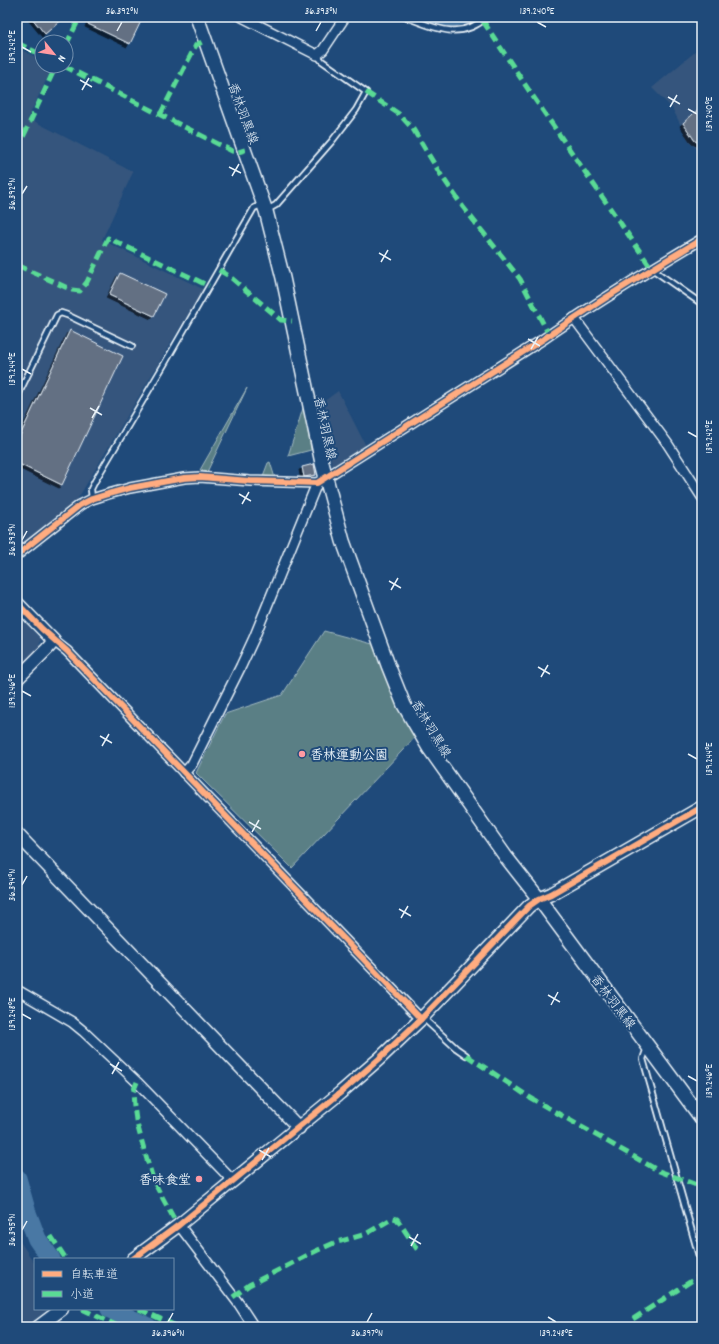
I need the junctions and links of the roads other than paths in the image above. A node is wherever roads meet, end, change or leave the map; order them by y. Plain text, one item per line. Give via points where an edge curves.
1 (197, 17) edge
2 (242, 17) edge
3 (345, 17) edge
4 (406, 17) edge
5 (487, 17) edge
6 (317, 55) junction
7 (265, 207) junction
8 (702, 240) edge
9 (652, 268) junction
10 (702, 304) edge
11 (574, 318) junction
12 (132, 346) dead end
13 (17, 397) edge
14 (321, 481) junction
15 (702, 497) edge
16 (92, 499) junction
17 (17, 555) edge
18 (17, 603) edge
19 (54, 641) junction
20 (17, 679) edge
21 (184, 773) junction
22 (702, 807) edge
23 (17, 834) edge
24 (539, 899) junction
25 (17, 990) edge
26 (422, 1018) junction
27 (648, 1046) junction
28 (466, 1055) dead end
29 (702, 1118) edge
30 (299, 1128) junction
31 (233, 1181) junction
32 (179, 1225) junction
33 (134, 1258) edge
34 (702, 1267) edge
35 (61, 1310) edge
36 (38, 1327) edge
37 (254, 1327) edge

1 - 7 main road, 香林羽黒線
2 - 6 street
3 - 6 street
4 - 5 lane via 451,31 476,26
6 - 7 lane via 366,92 356,110 332,141 276,205
7 - 14 main road, 香林羽黒線 via 283,278
7 - 16 lane via 254,208 95,481
8 - 9 street
9 - 10 lane
9 - 11 street
11 - 14 street
11 - 15 street via 667,443
12 - 13 lane via 67,315 57,315
14 - 16 street via 250,481 195,477 130,488
14 - 21 street via 244,659 192,764
14 - 24 main road, 香林羽黒線 via 404,704 429,748
16 - 17 street via 80,505
18 - 19 street
19 - 20 street
19 - 21 street
21 - 26 street
22 - 24 street
23 - 30 street
24 - 26 street via 519,916
24 - 27 main road, 香林羽黒線
25 - 31 street via 83,1031 137,1082
26 - 28 lane
26 - 30 street
27 - 29 main road, 香林羽黒線
27 - 34 lane via 643,1058
30 - 31 street
31 - 32 street
32 - 33 street
32 - 37 street
35 - 36 street

